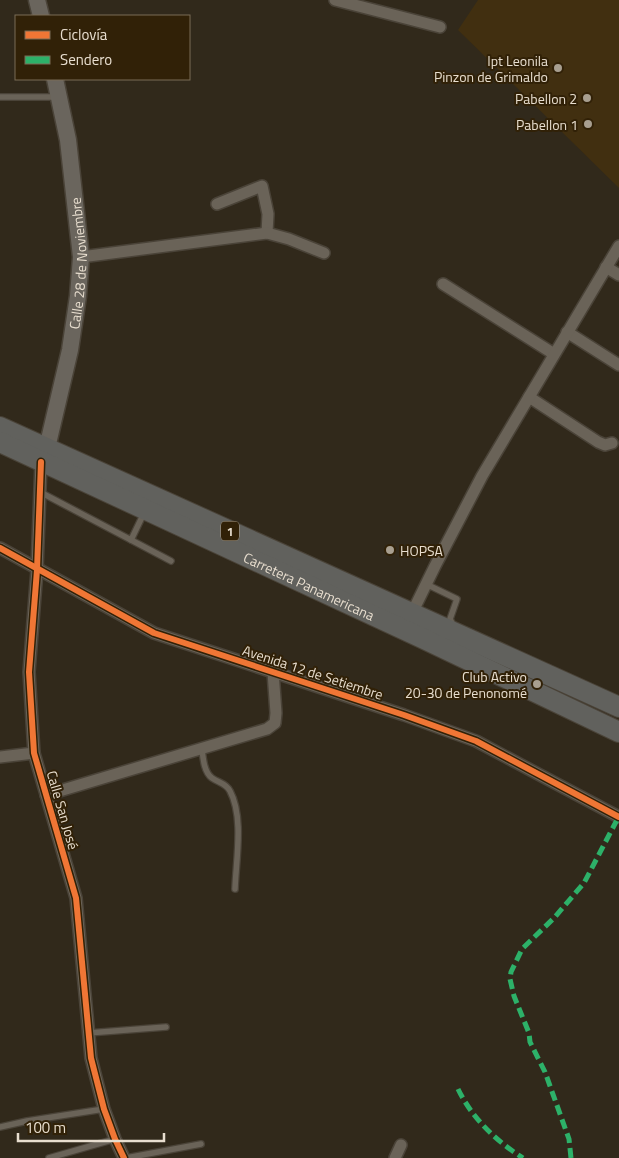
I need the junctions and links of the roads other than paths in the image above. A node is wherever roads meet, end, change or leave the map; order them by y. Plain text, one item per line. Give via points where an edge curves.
1 (37, 0) edge
2 (335, 0) edge
3 (41, 15) edge
4 (440, 27) dead end
5 (55, 80) edge
6 (0, 97) edge
7 (59, 97) junction
8 (217, 204) dead end
9 (267, 233) junction
10 (619, 246) edge
11 (324, 253) dead end
12 (81, 257) junction
13 (606, 267) junction
14 (619, 275) edge
15 (443, 284) dead end
16 (567, 332) junction
17 (554, 354) junction
18 (619, 365) edge
19 (529, 397) junction
20 (0, 426) edge
21 (0, 442) edge
22 (612, 443) dead end
23 (49, 460) junction
24 (40, 492) junction
25 (146, 510) junction
26 (131, 540) junction
27 (0, 548) edge
28 (171, 561) dead end
29 (37, 570) junction
30 (426, 584) junction
31 (412, 613) junction
32 (458, 634) junction
33 (422, 638) junction
34 (273, 672) junction
35 (591, 695) junction
36 (619, 701) edge
37 (619, 707) edge
38 (619, 732) edge
39 (202, 749) junction
40 (34, 753) junction
41 (0, 757) edge
42 (46, 795) junction
43 (619, 817) edge
44 (235, 888) dead end
45 (166, 1028) dead end
46 (88, 1033) junction
47 (104, 1109) junction
48 (0, 1127) edge
49 (115, 1139) junction
50 (200, 1144) dead end
51 (401, 1145) dead end
52 (49, 1158) edge
53 (125, 1158) edge
54 (395, 1158) edge

1 - 3 street
2 - 4 street
5 - 7 street, Calle 28 de Noviembre
6 - 7 lane
7 - 12 street, Calle 28 de Noviembre via 68,140
8 - 9 street via 262,186 268,214
9 - 11 street
9 - 12 street
10 - 13 street
12 - 23 street, Calle 28 de Noviembre via 70,350
13 - 14 street
13 - 16 street
15 - 17 street
16 - 17 street
16 - 18 street
17 - 19 street
19 - 22 street via 598,442
19 - 30 street via 482,476
20 - 23 highway, Carretera Panamericana / 1
21 - 23 highway, Carretera Panamericana / 1
23 - 24 street, Calle San José
23 - 25 highway, Carretera Panamericana / 1
23 - 31 highway, Carretera Panamericana / 1
24 - 26 lane
24 - 29 street, Calle San José
25 - 26 lane
25 - 33 highway, Carretera Panamericana / 1
26 - 28 lane
27 - 29 street, Avenida 12 de Setiembre
29 - 34 street, Avenida 12 de Setiembre via 154,633
29 - 40 street, Calle San José via 30,672
30 - 31 street
30 - 32 lane via 457,599 450,619
31 - 32 highway, Carretera Panamericana / 1
31 - 33 highway via 412,624
32 - 35 highway, Carretera Panamericana / 1
33 - 38 highway, Carretera Panamericana / 1
34 - 39 street via 275,723 267,729
34 - 43 street, Avenida 12 de Setiembre via 476,741
35 - 36 highway
35 - 37 highway, Carretera Panamericana / 1
39 - 42 street
39 - 44 lane via 204,765 211,777 224,783 231,792 236,808 239,828
40 - 41 street
40 - 42 street, Calle San José
42 - 46 street, Calle San José via 76,898
45 - 46 lane
46 - 47 street, Calle San José
47 - 48 lane
47 - 49 street, Calle San José
49 - 52 lane
49 - 53 street, Calle San José
50 - 53 lane
51 - 54 street

